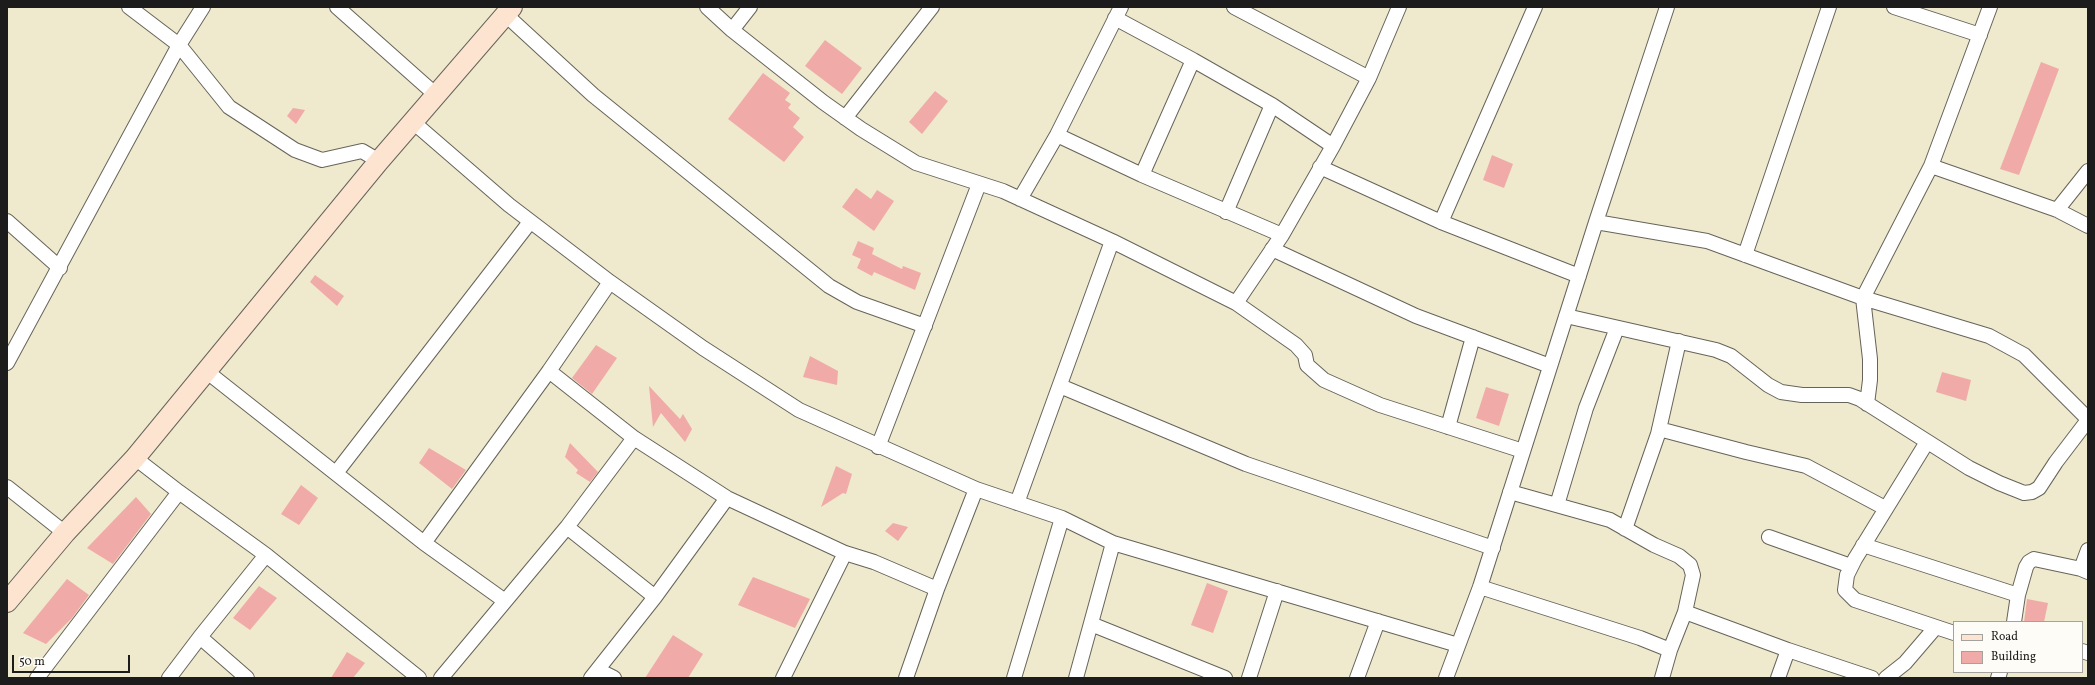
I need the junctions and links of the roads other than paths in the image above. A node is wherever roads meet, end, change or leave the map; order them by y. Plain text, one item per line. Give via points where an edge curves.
1 (129, 7) edge
2 (204, 7) edge
3 (337, 7) edge
4 (707, 7) edge
5 (750, 7) edge
6 (932, 7) edge
7 (1234, 7) edge
8 (1399, 7) edge
9 (1535, 7) edge
10 (1667, 7) edge
11 (1829, 7) edge
12 (1894, 7) edge
13 (1990, 7) edge
14 (509, 11) edge
15 (1118, 13) edge
16 (732, 30) junction
17 (1980, 35) junction
18 (179, 45) junction
19 (1193, 60) junction
20 (1369, 78) junction
21 (436, 95) junction
22 (1272, 105) junction
23 (845, 118) junction
24 (413, 122) junction
25 (1057, 135) junction
26 (1333, 146) junction
27 (379, 161) junction
28 (1931, 166) junction
29 (1320, 167) junction
30 (2088, 171) edge
31 (1142, 175) junction
32 (979, 184) junction
33 (1020, 199) junction
34 (2057, 210) junction
35 (1226, 212) junction
36 (7, 221) edge
37 (530, 222) junction
38 (1441, 222) junction
39 (1596, 222) junction
40 (2088, 226) edge
41 (1282, 235) junction
42 (1112, 241) junction
43 (1272, 249) junction
44 (1746, 255) junction
45 (60, 268) junction
46 (1579, 276) junction
47 (610, 282) junction
48 (1863, 298) junction
49 (1236, 303) junction
50 (1566, 316) junction
51 (925, 326) junction
52 (1617, 328) junction
53 (1473, 337) junction
54 (1679, 341) junction
55 (7, 363) edge
56 (1550, 366) junction
57 (206, 371) junction
58 (549, 371) junction
59 (1060, 386) junction
60 (1867, 404) junction
61 (2088, 420) edge
62 (1448, 427) junction
63 (1660, 428) junction
64 (634, 438) junction
65 (1927, 442) junction
66 (878, 447) junction
67 (1523, 451) junction
68 (136, 458) junction
69 (336, 473) junction
70 (7, 487) edge
71 (976, 489) junction
72 (179, 492) junction
73 (1510, 492) junction
74 (727, 498) junction
75 (1017, 504) junction
76 (1557, 505) junction
77 (1885, 508) junction
78 (1062, 518) junction
79 (567, 527) junction
80 (1625, 529) junction
81 (65, 533) junction
82 (1769, 537) dead end
83 (424, 543) junction
84 (1114, 543) junction
85 (1863, 545) junction
86 (1493, 548) junction
87 (2088, 550) edge
88 (845, 553) junction
89 (266, 554) junction
90 (1851, 566) junction
91 (2084, 571) edge
92 (1480, 587) junction
93 (937, 589) junction
94 (1277, 591) junction
95 (2018, 595) junction
96 (655, 597) junction
97 (505, 601) junction
98 (7, 602) edge
99 (1685, 612) junction
100 (1378, 621) junction
101 (2014, 621) edge
102 (1091, 624) junction
103 (1935, 628) junction
104 (1953, 634) edge
105 (200, 637) junction
106 (1458, 646) junction
107 (1670, 650) junction
108 (1788, 650) junction
109 (594, 674) edge
110 (37, 678) edge
111 (169, 678) edge
112 (247, 678) edge
113 (419, 678) edge
114 (441, 678) edge
115 (614, 678) edge
116 (783, 678) edge
117 (906, 678) edge
118 (1014, 678) edge
119 (1076, 678) edge
120 (1225, 678) edge
121 (1249, 678) edge
122 (1357, 678) edge
123 (1446, 678) edge
124 (1662, 678) edge
125 (1778, 678) edge
126 (1872, 678) edge
127 (1886, 678) edge

1 - 18 street
2 - 18 street
3 - 21 street
4 - 16 street
5 - 16 street
6 - 23 street
7 - 20 street
8 - 20 street
9 - 38 street
10 - 39 street
11 - 44 street
12 - 17 street
13 - 17 street
14 - 21 street
14 - 51 street via 593,95 829,286 857,302
15 - 19 street
15 - 25 street
16 - 23 street
17 - 28 street
18 - 27 street via 229,107 295,150 322,160 362,151
18 - 45 street
19 - 22 street
19 - 31 street
20 - 26 street
21 - 24 street
22 - 26 street
22 - 35 street
23 - 32 street via 916,164
24 - 27 street
24 - 37 street
25 - 31 street
25 - 33 street
26 - 29 street
27 - 57 street
28 - 34 street
28 - 48 street
29 - 38 street
29 - 41 street
30 - 34 street
31 - 35 street
32 - 33 street
32 - 51 street
33 - 42 street
34 - 40 street
35 - 41 street
36 - 45 street
37 - 47 street
37 - 69 street
38 - 46 street
39 - 44 street via 1707,241
39 - 46 street
41 - 43 street
42 - 49 street
42 - 59 street
43 - 49 street
43 - 53 street via 1416,316
44 - 48 street
45 - 55 street
46 - 50 street
47 - 58 street
47 - 66 street via 703,348 799,410
48 - 60 street via 1870,373
48 - 61 street via 2003,342 2024,355
49 - 62 street via 1296,344 1305,355 1307,365 1324,380 1380,405
50 - 52 street
50 - 56 street
51 - 66 street
52 - 54 street
52 - 76 street via 1586,408
53 - 56 street
53 - 62 street
54 - 60 street via 1732,356 1768,385 1781,392 1802,395 1849,395
54 - 63 street
56 - 67 street
57 - 68 street
57 - 69 street
58 - 64 street
58 - 83 street
59 - 75 street
59 - 86 street via 1246,464
60 - 65 street
61 - 65 street via 2039,488 2032,492 2024,493 1999,483 1968,468
62 - 67 street
63 - 77 street via 1806,466
63 - 80 street
64 - 74 street
64 - 79 street
65 - 77 street
66 - 71 street
67 - 73 street
68 - 72 street
68 - 81 street
69 - 83 street
70 - 81 street
71 - 75 street
71 - 93 street
72 - 89 street
72 - 110 street
73 - 76 street
73 - 86 street
74 - 88 street
74 - 96 street
75 - 78 street
76 - 80 street via 1610,520
77 - 85 street
78 - 84 street
78 - 118 street
79 - 96 street
79 - 97 street
80 - 99 street via 1679,556 1690,565 1693,575
81 - 98 street
82 - 90 street
83 - 97 street
84 - 94 street
84 - 102 street
85 - 90 street
85 - 95 street
86 - 92 street
87 - 91 street
88 - 93 street via 874,562
88 - 116 street
89 - 105 street
89 - 113 street
90 - 103 street via 1847,575 1846,590 1855,600
91 - 95 street via 2034,559 2026,566
92 - 106 street
92 - 107 street
93 - 117 street
94 - 100 street
94 - 121 street
95 - 101 street
96 - 109 street
97 - 114 street
99 - 107 street
99 - 108 street
100 - 106 street
100 - 122 street
102 - 119 street
102 - 120 street
103 - 104 street
103 - 127 street via 1905,663
105 - 111 street
105 - 112 street
106 - 123 street
107 - 124 street
108 - 125 street
108 - 126 street
109 - 115 street

